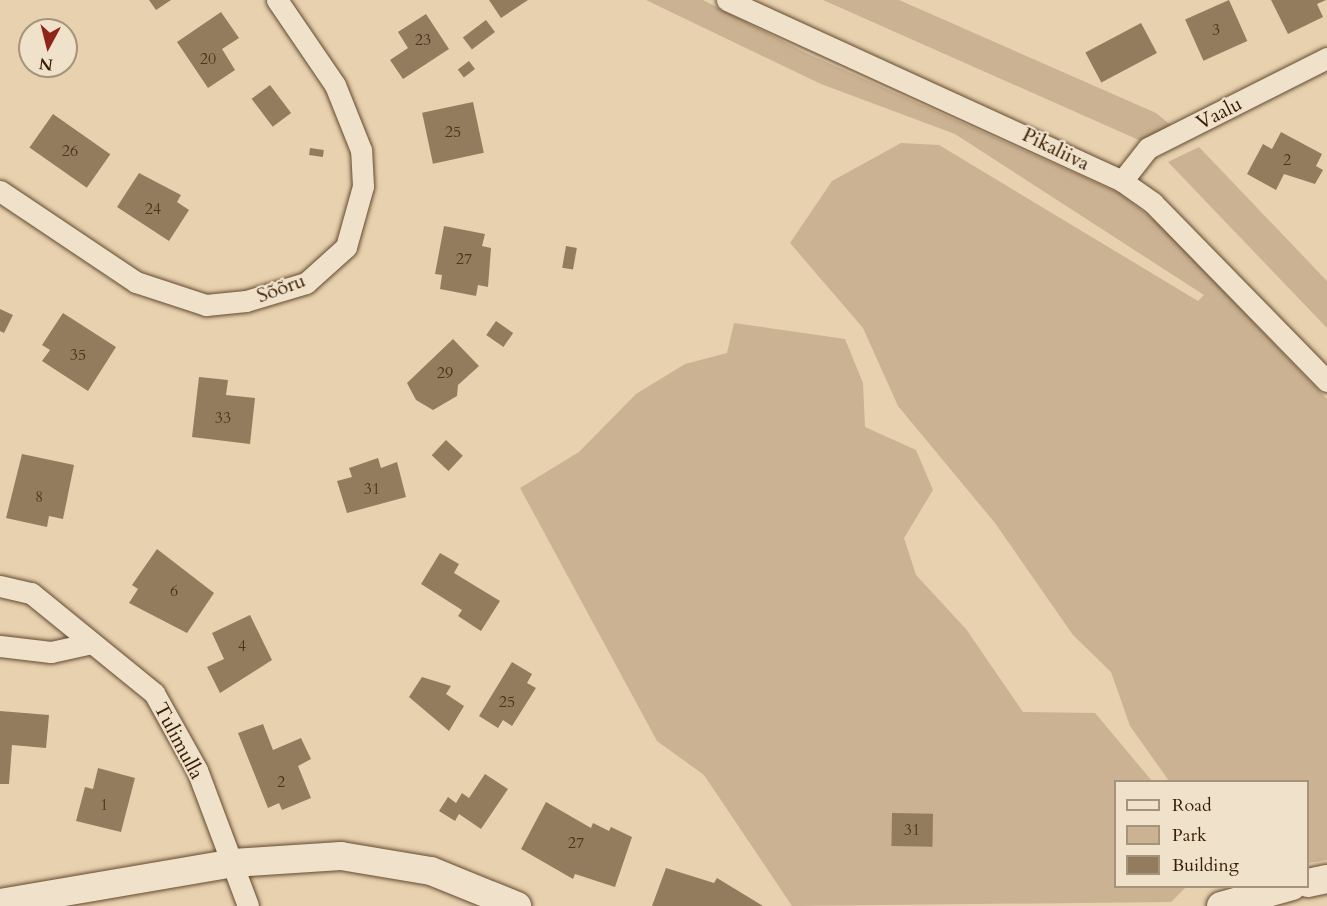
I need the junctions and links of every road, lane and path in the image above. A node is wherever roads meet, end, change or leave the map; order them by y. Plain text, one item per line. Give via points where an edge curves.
1 (277, 0) edge
2 (730, 1) edge
3 (1327, 58) edge
4 (1122, 181) junction
5 (0, 191) edge
6 (1327, 381) edge
7 (0, 586) edge
8 (92, 643) junction
9 (0, 646) edge
10 (232, 863) junction
11 (1327, 879) edge
12 (1309, 883) edge
13 (1285, 888) edge
14 (0, 903) edge
15 (248, 906) edge
16 (517, 906) edge
17 (1221, 906) edge

1 - 5 street, Sõõru via 335,85 361,150 363,186 346,247 306,283 246,301 206,305 136,282
2 - 4 street, Pikaliiva
3 - 4 street, Vaalu via 1148,148
4 - 6 street, Pikaliiva via 1153,203
7 - 8 street, Tulimulla via 31,593
8 - 9 street via 51,652
8 - 10 street, Tulimulla via 154,693 197,770
10 - 14 street
10 - 15 street, Tulimulla
10 - 16 street via 320,856 398,863 474,885
11 - 12 street
13 - 17 street

